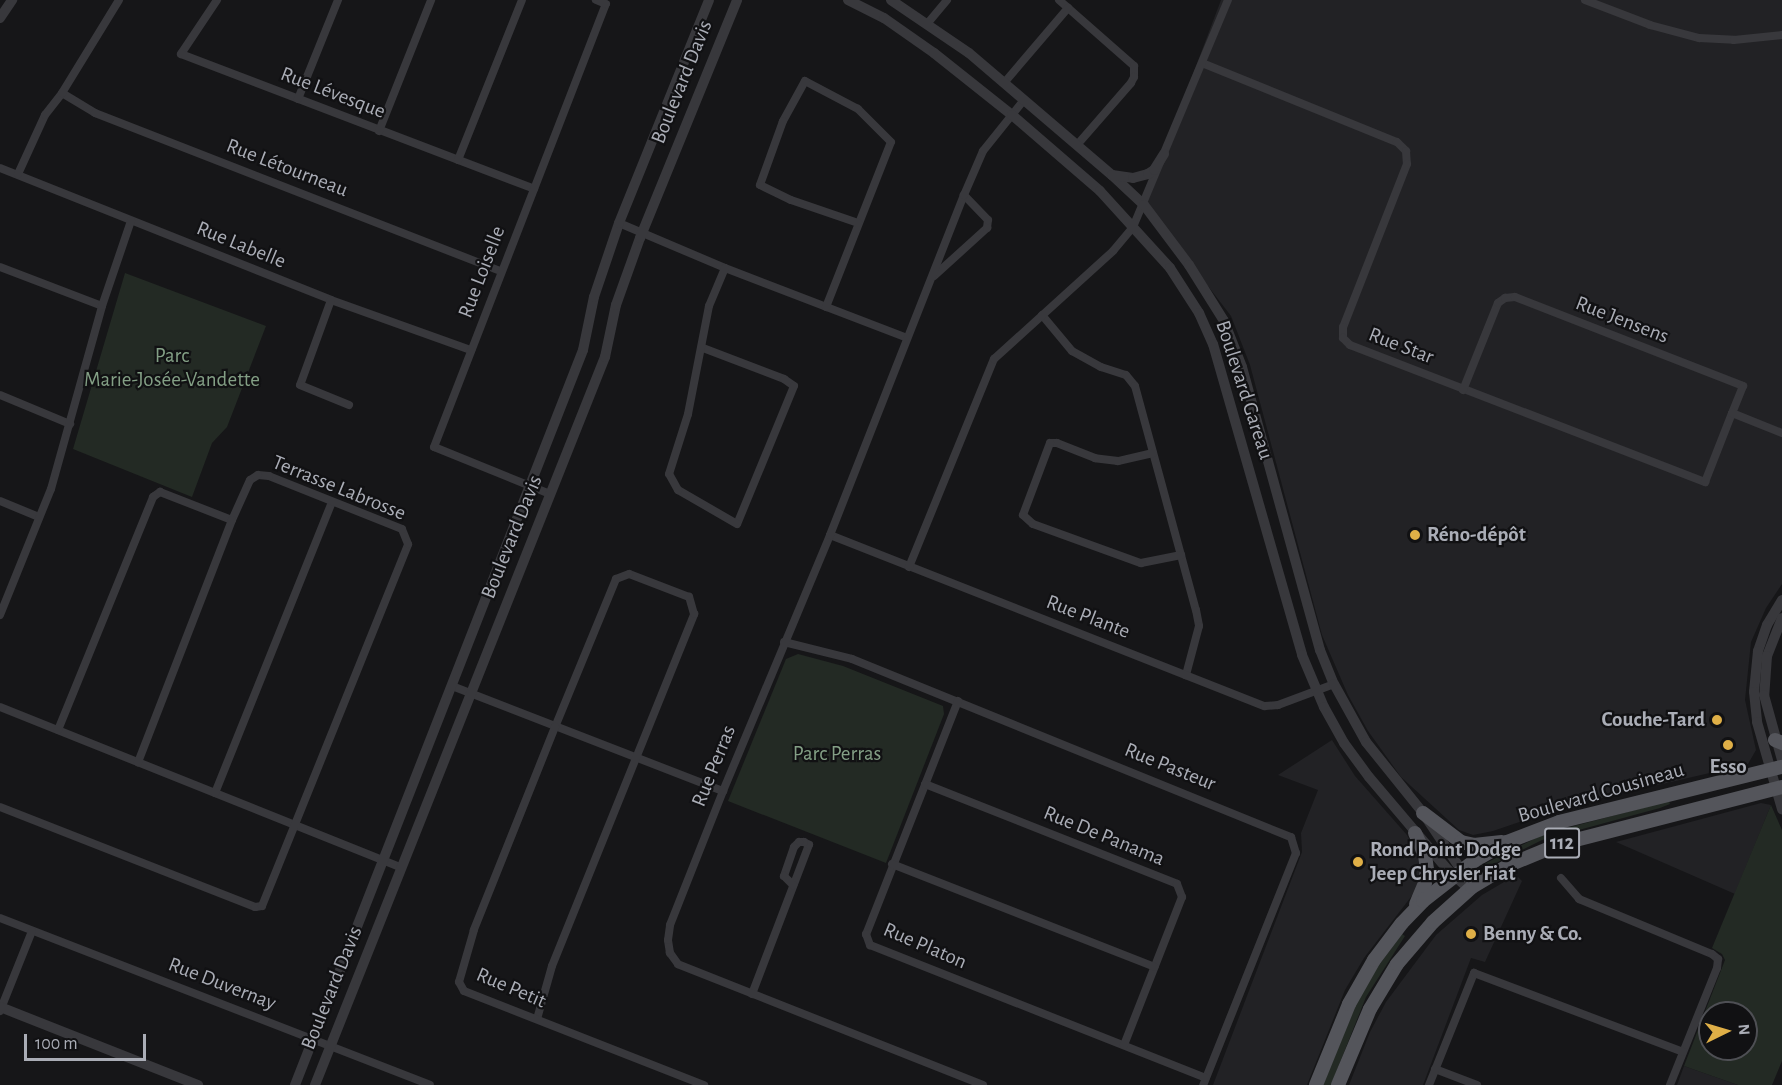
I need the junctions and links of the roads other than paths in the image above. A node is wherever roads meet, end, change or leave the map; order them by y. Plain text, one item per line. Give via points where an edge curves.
1 (12, 0) edge
2 (119, 0) edge
3 (217, 0) edge
4 (338, 0) edge
5 (431, 0) edge
6 (522, 0) edge
7 (596, 0) edge
8 (709, 0) edge
9 (737, 0) edge
10 (848, 0) edge
11 (891, 0) edge
12 (947, 0) edge
13 (1059, 0) edge
14 (1228, 0) edge
15 (1585, 0) edge
16 (1068, 8) junction
17 (0, 18) edge
18 (927, 24) junction
19 (1782, 35) edge
20 (1202, 63) junction
21 (1004, 82) junction
22 (62, 93) junction
23 (298, 99) junction
24 (1024, 100) junction
25 (1012, 115) junction
26 (379, 130) junction
27 (1077, 146) junction
28 (1164, 154) junction
29 (458, 160) junction
30 (0, 168) edge
31 (18, 174) junction
32 (1112, 175) junction
33 (534, 189) junction
34 (964, 195) junction
35 (1144, 205) junction
36 (131, 221) junction
37 (619, 223) junction
38 (858, 223) junction
39 (1133, 227) junction
40 (642, 233) junction
41 (0, 267) edge
42 (725, 268) junction
43 (501, 271) junction
44 (931, 278) junction
45 (331, 300) junction
46 (102, 306) junction
47 (826, 307) junction
48 (1042, 315) junction
49 (907, 338) junction
50 (703, 348) junction
51 (471, 350) junction
52 (1464, 390) junction
53 (0, 395) edge
54 (349, 405) dead end
55 (1732, 413) junction
56 (70, 424) junction
57 (1782, 433) edge
58 (1153, 453) junction
59 (530, 487) junction
60 (550, 494) junction
61 (0, 501) edge
62 (332, 502) junction
63 (39, 517) junction
64 (232, 520) junction
65 (830, 535) junction
66 (1181, 555) junction
67 (909, 567) junction
68 (1782, 600) edge
69 (1, 611) edge
70 (1782, 618) edge
71 (784, 642) junction
72 (1186, 675) junction
73 (1334, 684) junction
74 (452, 686) junction
75 (1316, 690) junction
76 (470, 693) junction
77 (958, 701) junction
78 (0, 707) edge
79 (555, 727) junction
80 (58, 730) junction
81 (1779, 742) edge
82 (636, 759) junction
83 (1782, 760) edge
84 (138, 762) junction
85 (1776, 768) edge
86 (925, 784) junction
87 (1779, 788) edge
88 (723, 791) junction
89 (215, 793) junction
90 (0, 807) edge
91 (1782, 809) edge
92 (1423, 813) junction
93 (294, 825) junction
94 (1415, 832) junction
95 (1507, 842) junction
96 (382, 860) junction
97 (892, 864) junction
98 (401, 867) junction
99 (1458, 872) junction
100 (1561, 878) dead end
101 (793, 885) junction
102 (1471, 888) junction
103 (1412, 913) junction
104 (0, 918) edge
105 (32, 931) junction
106 (1155, 968) junction
107 (752, 994) junction
108 (0, 1009) edge
109 (537, 1019) junction
110 (313, 1038) junction
111 (331, 1045) junction
112 (1124, 1045) junction
113 (1683, 1052) junction
114 (1435, 1068) junction
115 (1205, 1082) edge
116 (198, 1085) edge
117 (295, 1085) edge
118 (315, 1085) edge
119 (430, 1085) edge
120 (704, 1085) edge
121 (983, 1085) edge
122 (1316, 1085) edge
123 (1338, 1085) edge
124 (1429, 1085) edge
125 (1477, 1085) edge
126 (1670, 1085) edge

1 - 17 street
2 - 22 street
3 - 23 street, Rue Lévesque via 181,54
4 - 23 street
5 - 26 street
6 - 29 street
7 - 33 street, Rue Loiselle via 606,4
8 - 37 street, Boulevard Davis
9 - 40 street, Boulevard Davis
10 - 25 street, Boulevard Gareau via 884,18 934,52
11 - 18 street, Boulevard Gareau
12 - 18 street
13 - 16 street
14 - 20 street
15 - 19 street via 1650,25 1699,38 1734,40
16 - 21 street
16 - 27 street via 1133,62 1135,72 1131,83
18 - 21 street, Boulevard Gareau
20 - 28 street
20 - 52 street, Rue Star via 1398,142 1406,152 1407,164 1343,327 1343,338 1350,345
21 - 24 street, Boulevard Gareau
22 - 31 street via 45,115
22 - 43 street, Rue Létourneau via 95,113
23 - 26 street, Rue Lévesque
24 - 25 street, Rue Perras
24 - 27 street, Boulevard Gareau
25 - 34 street, Rue Perras via 983,152
25 - 39 street, Boulevard Gareau via 1100,191
26 - 29 street, Rue Lévesque
27 - 32 street, Boulevard Gareau
28 - 32 street via 1148,174 1133,178
28 - 35 street
29 - 33 street, Rue Lévesque
30 - 31 street, Rue Labelle
31 - 36 street, Rue Labelle
32 - 35 street, Boulevard Gareau
33 - 43 street, Rue Loiselle
34 - 44 street, Rue Perras
34 - 44 street, Rue Perras via 987,220 987,228
35 - 39 street
35 - 73 street, Boulevard Gareau via 1224,321 1242,367 1320,650
36 - 45 street, Rue Labelle
36 - 46 street
37 - 40 street
37 - 59 street, Boulevard Davis via 594,297 583,350
38 - 38 street via 891,142 858,109 805,81 783,121 760,185
38 - 47 street
39 - 48 street via 1113,251
39 - 75 street, Boulevard Gareau via 1170,268 1199,313 1213,344
40 - 42 street
40 - 60 street, Boulevard Davis via 616,305 605,357
41 - 46 street
42 - 47 street
42 - 50 street via 709,306
43 - 51 street, Rue Loiselle
44 - 49 street, Rue Perras
45 - 51 street, Rue Labelle
45 - 54 street via 300,385
46 - 56 street
47 - 49 street
48 - 58 street via 1072,351 1126,375 1134,386
48 - 67 street via 994,359
49 - 65 street, Rue Perras
50 - 50 street via 669,474 678,490 737,524 794,386
51 - 59 street, Rue Loiselle via 434,447
52 - 55 street, Rue Star via 1705,482
52 - 55 street, Rue Jensens via 1498,303 1515,297 1743,386
53 - 56 street
55 - 57 street
56 - 63 street
58 - 66 street
58 - 66 street via 1118,461 1050,443 1023,515 1033,524 1141,563
59 - 60 street, Rue Loiselle
59 - 74 street, Boulevard Davis
60 - 76 street, Boulevard Davis
61 - 63 street
62 - 64 street, Terrasse Labrosse via 258,475 250,480
62 - 89 street
62 - 93 street, Terrasse Labrosse via 402,530 408,544
63 - 69 street
64 - 80 street via 160,492 153,497
64 - 84 street, Terrasse Labrosse
65 - 67 street, Rue Plante
65 - 71 street, Rue Perras
66 - 72 street via 1199,626
67 - 72 street, Rue Plante
68 - 85 street via 1764,634 1754,681 1757,722
70 - 81 street via 1770,647 1765,677 1765,705
71 - 77 street, Rue Pasteur via 843,656
71 - 88 street, Rue Perras
72 - 75 street, Rue Plante via 1271,707
73 - 75 street, Rue Plante
73 - 92 street, Boulevard Gareau via 1366,742
74 - 76 street
74 - 96 street, Boulevard Davis
75 - 94 street, Boulevard Gareau via 1349,750
76 - 79 street
76 - 98 street, Boulevard Davis
77 - 86 street, Rue Platon
77 - 115 street, Rue Pasteur via 1291,837 1296,853
78 - 80 street
79 - 82 street
79 - 82 street, Rue Petit via 616,579 629,574 689,597 694,614
79 - 109 street, Rue Petit via 474,930 459,982 464,991
80 - 84 street
81 - 83 street
82 - 88 street
82 - 109 street via 552,966
84 - 89 street
85 - 87 street
85 - 95 main road, Boulevard Cousineau / 112 via 1559,822
86 - 97 street, Rue Platon
86 - 106 street, Rue De Panama via 1177,884 1182,897
87 - 91 street
87 - 102 main road, Boulevard Cousineau / 112 via 1560,844 1509,865
88 - 107 street, Rue Perras via 670,925 668,940 670,953 678,964
89 - 93 street
90 - 93 street, Terrasse Labrosse via 255,907 266,902
92 - 95 main road via 1466,844
92 - 99 street, Boulevard Gareau
93 - 96 street
94 - 99 street, Boulevard Gareau
94 - 103 main road via 1427,870
95 - 99 main road, Boulevard Cousineau / 112
96 - 98 street
96 - 110 street, Boulevard Davis
97 - 106 street
97 - 112 street, Rue Platon via 866,934 870,945
98 - 111 street, Boulevard Davis
99 - 102 street, Boulevard Gareau
99 - 103 main road, Boulevard Cousineau / 112
100 - 113 street via 1579,899 1718,959
101 - 101 street via 809,845 804,842 794,847 784,876
101 - 107 street
102 - 123 main road, Boulevard Cousineau / 112 via 1428,926 1392,972 1367,1014
103 - 122 main road, Boulevard Cousineau / 112 via 1357,988
104 - 105 street, Rue Duvernay
105 - 108 street
105 - 110 street, Rue Duvernay
106 - 112 street, Rue De Panama
107 - 121 street, Rue Perras
108 - 116 street
109 - 120 street, Rue Petit
110 - 111 street, Rue Duvernay
110 - 117 street, Boulevard Davis
111 - 118 street, Boulevard Davis
111 - 119 street, Rue Duvernay
112 - 115 street, Rue Platon
113 - 114 street via 1474,973
113 - 126 street
114 - 124 street
114 - 125 street

